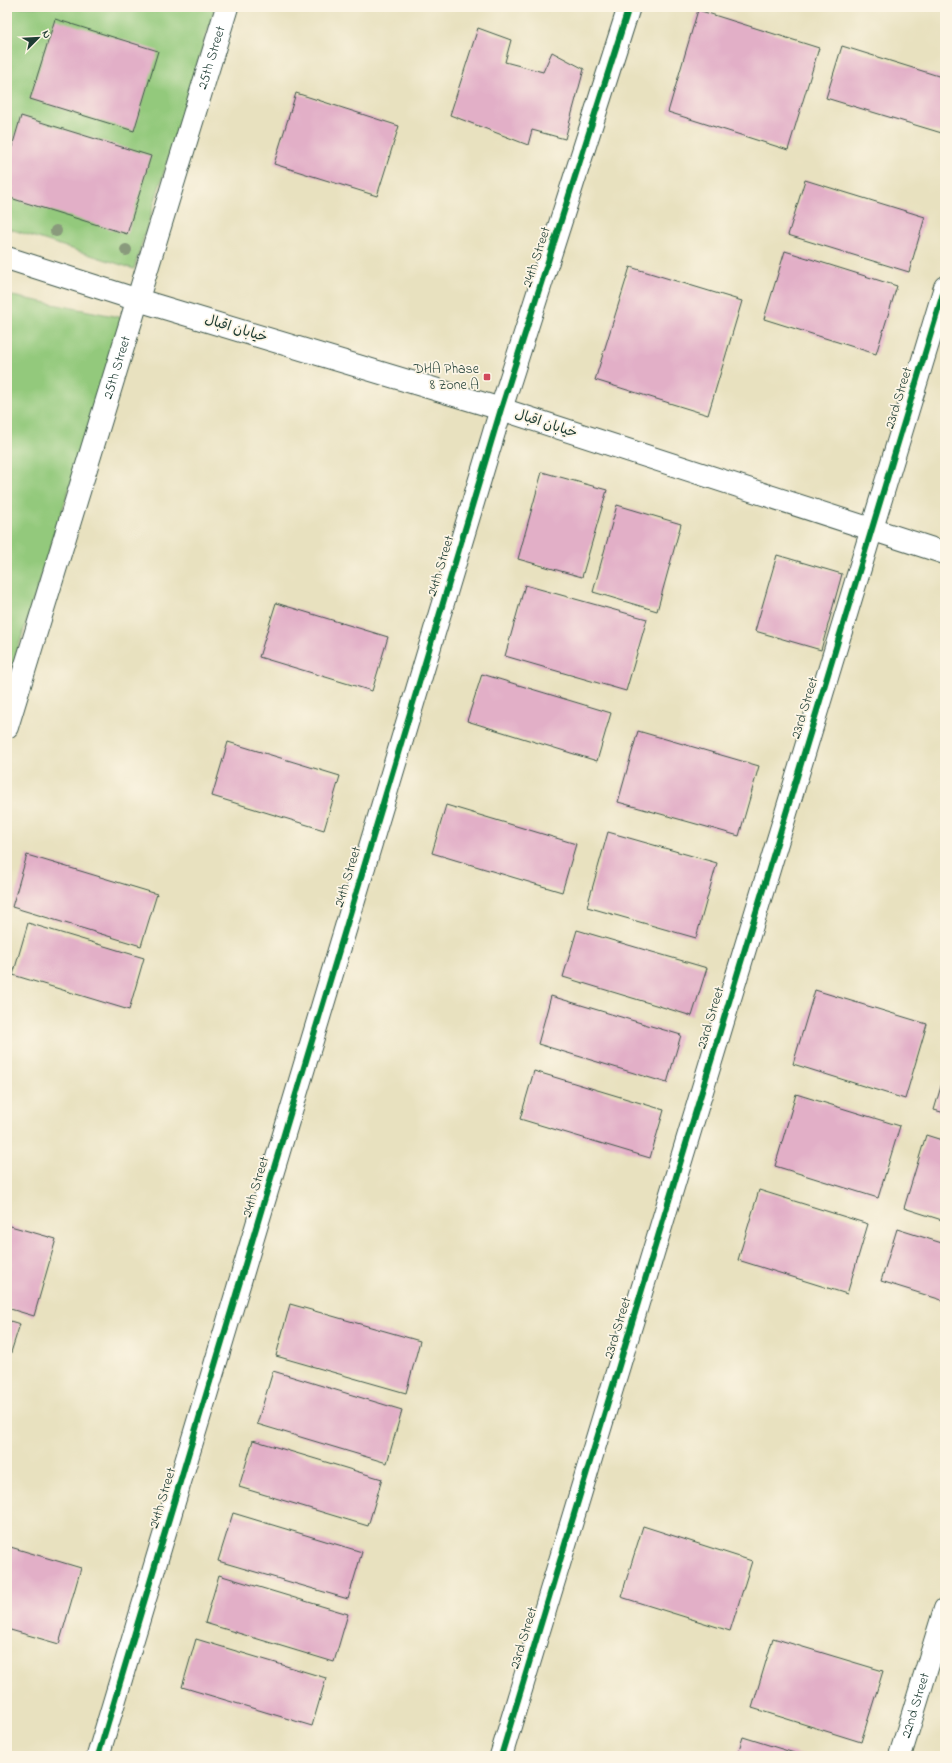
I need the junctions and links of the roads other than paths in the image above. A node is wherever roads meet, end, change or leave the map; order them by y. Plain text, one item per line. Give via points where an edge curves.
1 (227, 7) edge
2 (629, 7) edge
3 (7, 258) edge
4 (945, 287) edge
5 (138, 300) junction
6 (501, 409) junction
7 (871, 531) junction
8 (945, 553) edge
9 (7, 727) edge
10 (945, 1609) edge
11 (98, 1756) edge
12 (501, 1756) edge
13 (900, 1756) edge

1 - 5 street, 25th Street
2 - 6 street, 24th Street
3 - 5 street, خیابان اقبال
4 - 7 street, 23rd Street
5 - 6 street, خیابان اقبال
5 - 9 street, 25th Street
6 - 7 street, خیابان اقبال
6 - 11 street, 24th Street
7 - 8 street, خیابان اقبال
7 - 12 street, 23rd Street
10 - 13 street, 22nd Street

